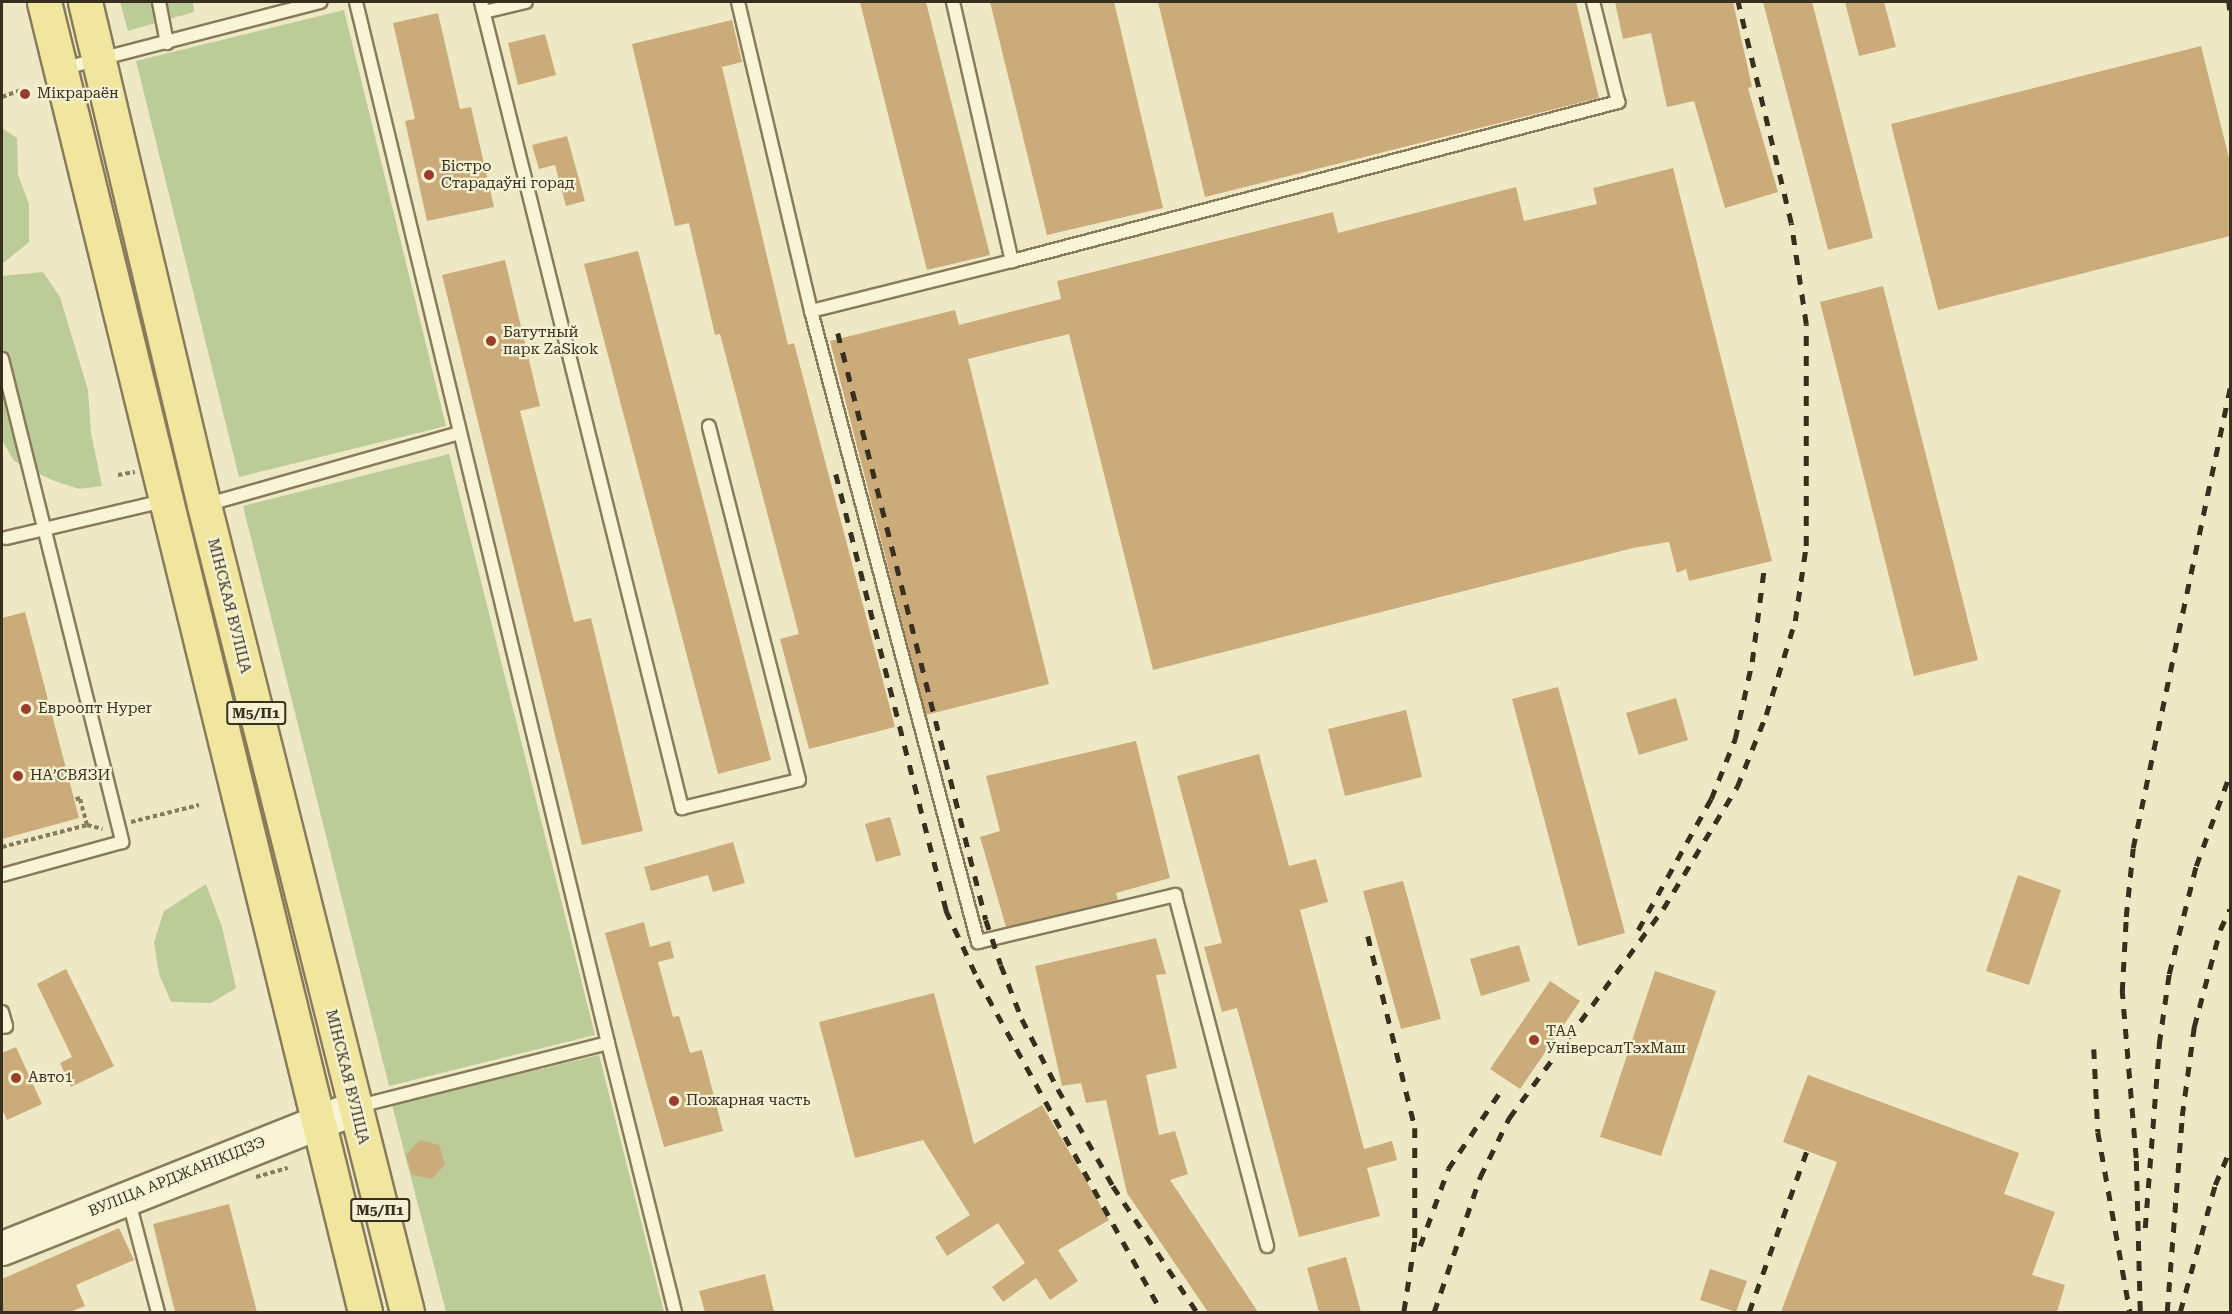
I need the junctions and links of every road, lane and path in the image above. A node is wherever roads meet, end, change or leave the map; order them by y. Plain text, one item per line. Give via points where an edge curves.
1 (44, 2) edge
2 (85, 2) edge
3 (159, 2) edge
4 (321, 2) edge
5 (356, 2) edge
6 (526, 2) edge
7 (738, 2) edge
8 (953, 2) edge
9 (1593, 2) edge
10 (483, 7) edge
11 (167, 43) junction
12 (100, 59) junction
13 (60, 69) junction
14 (24, 89) dead end
15 (2, 97) edge
16 (135, 212) junction
17 (98, 225) junction
18 (1012, 261) junction
19 (811, 311) junction
20 (2, 359) edge
21 (709, 426) dead end
22 (459, 433) junction
23 (165, 500) junction
24 (204, 505) junction
25 (44, 529) junction
26 (6, 538) dead end
27 (74, 800) dead end
28 (199, 805) dead end
29 (87, 825) junction
30 (118, 826) junction
31 (2, 847) edge
32 (2, 875) edge
33 (2, 1012) edge
34 (2, 1028) edge
35 (608, 1043) junction
36 (354, 1108) junction
37 (317, 1121) junction
38 (127, 1197) junction
39 (1267, 1246) dead end
40 (2, 1248) edge
41 (158, 1312) edge
42 (365, 1312) edge
43 (407, 1312) edge
44 (675, 1312) edge

1 - 13 main road, М5/П1
2 - 12 main road, МІНСКАЯ ВУЛІЦА / М5/П1
3 - 11 lane
4 - 11 lane
5 - 22 lane
6 - 10 lane
7 - 19 lane
8 - 18 lane
9 - 18 lane via 1618,102
10 - 21 lane via 682,808 799,780
11 - 12 lane
12 - 13 lane
12 - 16 main road, МІНСКАЯ ВУЛІЦА / М5/П1
13 - 17 main road, М5/П1
14 - 15 path
16 - 17 main road via 118,204 108,207
16 - 24 main road, МІНСКАЯ ВУЛІЦА / М5/П1
17 - 23 main road, М5/П1
18 - 19 lane
19 - 39 lane via 978,942 1175,895
20 - 25 lane
22 - 24 lane
22 - 35 lane
23 - 25 lane
23 - 37 main road, М5/П1
24 - 36 main road, МІНСКАЯ ВУЛІЦА / М5/П1
25 - 26 lane
25 - 30 lane
27 - 29 path via 80,798
28 - 30 path
29 - 30 path via 100,830
29 - 31 path
30 - 32 lane via 122,842
33 - 34 lane via 6,1026
35 - 36 lane
35 - 44 lane
36 - 37 main road, ВУЛІЦА АРДЖАНІКІДЗЭ
36 - 43 main road, МІНСКАЯ ВУЛІЦА / М5/П1
37 - 38 main road, ВУЛІЦА АРДЖАНІКІДЗЭ
37 - 42 main road, М5/П1
38 - 40 main road, ВУЛІЦА АРДЖАНІКІДЗЭ
38 - 41 lane

